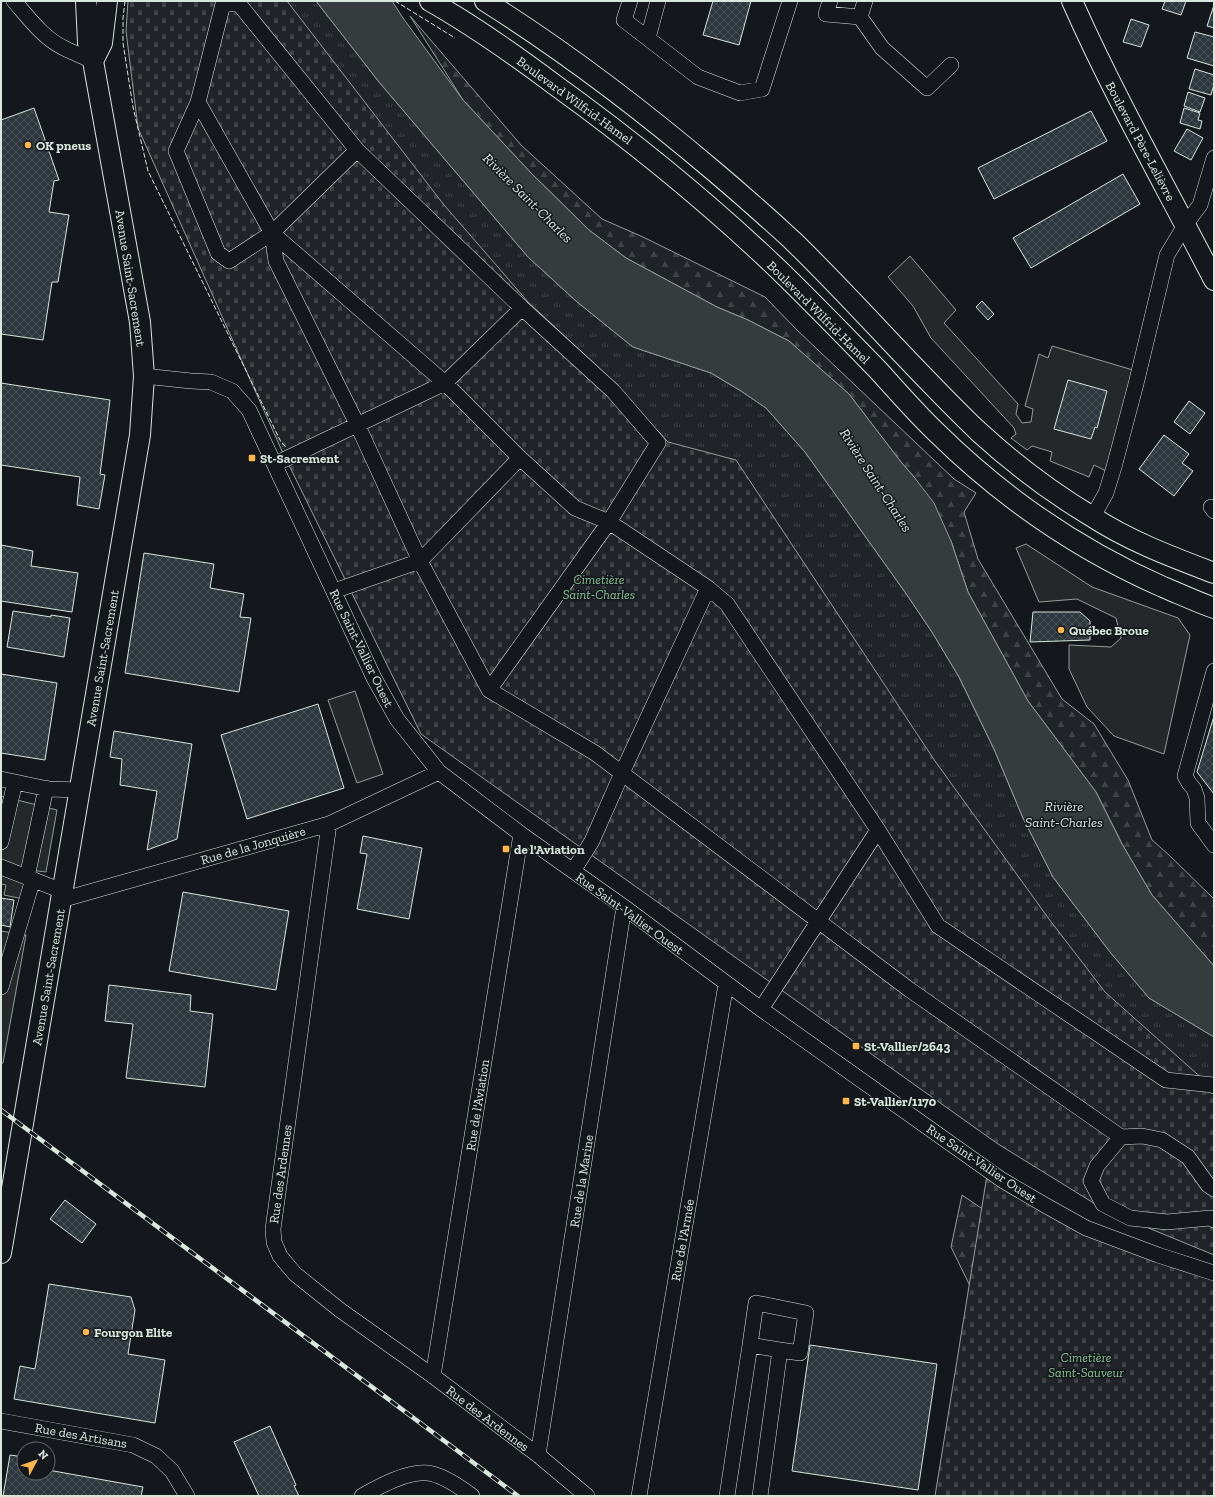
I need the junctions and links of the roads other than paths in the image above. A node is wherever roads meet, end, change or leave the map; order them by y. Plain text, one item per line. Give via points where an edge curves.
1 (14, 1) edge
2 (86, 1) edge
3 (107, 1) edge
4 (430, 1) edge
5 (485, 1) edge
6 (630, 1) edge
7 (658, 1) edge
8 (790, 1) edge
9 (830, 1) edge
10 (865, 1) edge
11 (1072, 1) edge
12 (860, 17) junction
13 (648, 38) junction
14 (93, 61) junction
15 (951, 65) dead end
16 (198, 102) junction
17 (357, 150) junction
18 (1214, 158) edge
19 (1185, 225) junction
20 (272, 233) junction
21 (1214, 280) edge
22 (522, 308) junction
23 (144, 376) junction
24 (445, 383) junction
25 (358, 426) junction
26 (520, 458) junction
27 (275, 464) junction
28 (1092, 518) junction
29 (609, 522) junction
30 (420, 561) junction
31 (1214, 573) edge
32 (708, 588) junction
33 (334, 591) junction
34 (1213, 604) edge
35 (1214, 671) edge
36 (489, 690) junction
37 (439, 772) junction
38 (622, 773) junction
39 (8, 780) edge
40 (46, 788) junction
41 (80, 790) junction
42 (329, 824) junction
43 (878, 830) junction
44 (521, 834) junction
45 (1, 842) edge
46 (1214, 845) edge
47 (1, 867) edge
48 (573, 871) junction
49 (30, 878) junction
50 (62, 896) junction
51 (624, 907) junction
52 (818, 920) junction
53 (726, 984) junction
54 (1, 987) edge
55 (761, 1009) junction
56 (1214, 1086) edge
57 (1121, 1138) junction
58 (1214, 1189) edge
59 (1214, 1220) edge
60 (1, 1253) edge
61 (1214, 1273) edge
62 (750, 1345) junction
63 (780, 1350) junction
64 (433, 1376) junction
65 (1, 1421) edge
66 (538, 1455) junction
67 (187, 1496) edge
68 (362, 1496) edge
69 (472, 1496) edge
70 (587, 1496) edge
71 (639, 1496) edge
72 (727, 1496) edge
73 (760, 1496) edge

1 - 14 street via 42,33 64,48
2 - 14 main road, Avenue Saint-Sacrement via 88,43
3 - 14 main road via 102,43
4 - 34 main road, Boulevard Wilfrid-Hamel via 486,35 662,166 777,268 827,317 934,431 1020,504 1099,555 1143,578
5 - 28 main road via 580,66 680,142 791,239 980,433 1014,462
6 - 13 street via 624,20
7 - 13 street
8 - 13 street via 762,89 740,93 698,77
9 - 12 street via 826,14
10 - 12 street
11 - 19 main road, Boulevard Père-Lelièvre via 1105,72
12 - 15 street via 882,48 927,88
14 - 23 main road, Avenue Saint-Sacrement via 140,322
16 - 17 street via 223,4 239,4
16 - 20 street
16 - 20 street via 176,151 218,253 229,261
17 - 20 street
17 - 22 street
18 - 19 street via 1200,205
19 - 21 main road, Boulevard Père-Lelièvre
19 - 28 street via 1167,255 1114,467 1106,492
20 - 24 street
20 - 25 street via 276,261
22 - 24 street
22 - 29 street via 613,391 658,443
23 - 27 street, Rue Saint-Vallier Ouest via 211,382 232,390 249,410
23 - 41 main road, Avenue Saint-Sacrement via 140,435
24 - 25 street
24 - 26 street
25 - 27 street
25 - 30 street
26 - 29 street via 575,508
26 - 30 street
27 - 33 street, Rue Saint-Vallier Ouest
28 - 31 main road via 1171,557
29 - 32 street
29 - 36 street
30 - 33 street
30 - 36 street
32 - 38 street
32 - 43 street via 727,604
33 - 37 street, Rue Saint-Vallier Ouest via 374,678 397,718
35 - 46 street via 1185,776 1197,798 1198,823
36 - 38 street via 595,753
37 - 42 street, Rue de la Jonquière
37 - 44 street, Rue Saint-Vallier Ouest
38 - 48 street via 592,841
38 - 52 street
39 - 40 street
39 - 45 street
40 - 41 street
40 - 49 street
41 - 50 main road, Avenue Saint-Sacrement
42 - 50 street, Rue de la Jonquière
42 - 64 street, Rue des Ardennes via 274,1221 274,1242 280,1256 296,1274 340,1310
43 - 52 street
43 - 56 street via 938,926 1166,1080
44 - 48 street, Rue Saint-Vallier Ouest
44 - 64 street, Rue de l'Aviation
47 - 49 street
48 - 51 street, Rue Saint-Vallier Ouest
49 - 50 street
49 - 54 street
50 - 60 main road, Avenue Saint-Sacrement
51 - 53 street, Rue Saint-Vallier Ouest
51 - 66 street, Rue de la Marine
52 - 55 street
52 - 57 street via 910,990
53 - 55 street, Rue Saint-Vallier Ouest
53 - 71 street, Rue de l'Armée
55 - 61 street, Rue Saint-Vallier Ouest via 1002,1180 1043,1204 1086,1228
57 - 58 street via 1142,1136 1162,1140 1188,1158 1208,1185
57 - 59 street via 1097,1166 1091,1182 1103,1204 1130,1218 1167,1222 1210,1218
62 - 63 street
62 - 63 street via 756,1303 806,1313 800,1353
62 - 72 street
63 - 73 street
64 - 66 street, Rue des Ardennes
65 - 67 street, Rue des Artisans via 133,1445 156,1456 172,1470
66 - 70 street, Rue des Ardennes
68 - 69 street via 382,1484 407,1475 428,1473 452,1482

